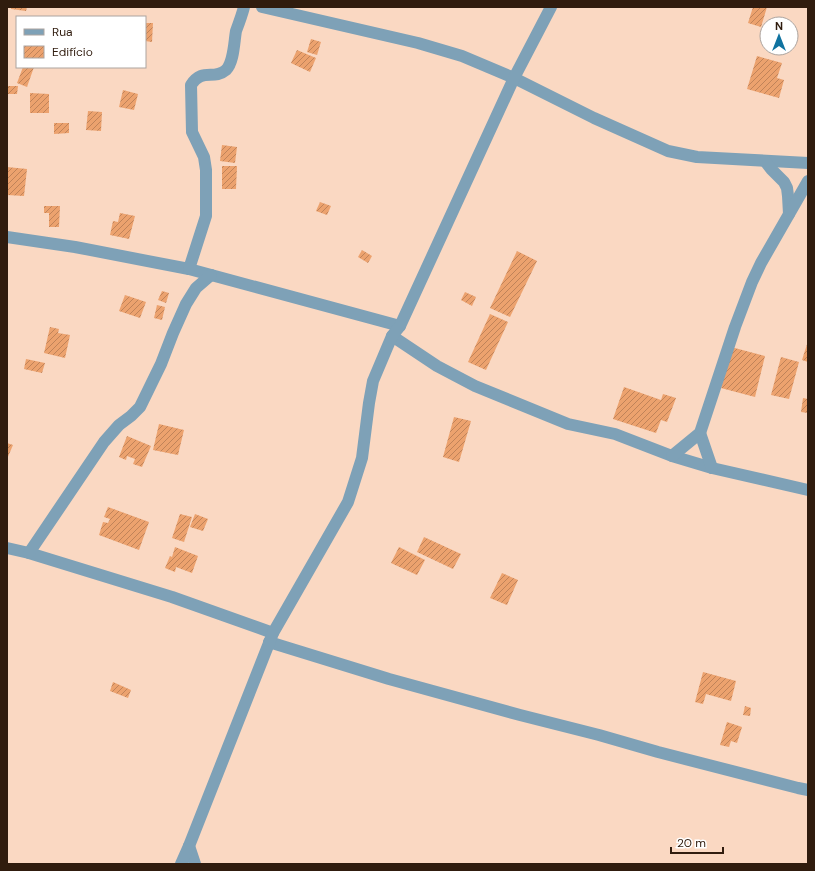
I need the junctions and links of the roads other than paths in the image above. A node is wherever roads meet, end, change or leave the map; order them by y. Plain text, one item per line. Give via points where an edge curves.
1 (244, 7) edge
2 (262, 7) edge
3 (551, 7) edge
4 (514, 78) junction
5 (765, 161) junction
6 (808, 163) edge
7 (808, 181) edge
8 (789, 214) junction
9 (7, 237) edge
10 (189, 269) junction
11 (211, 275) junction
12 (400, 326) junction
13 (392, 336) junction
14 (700, 433) junction
15 (672, 456) junction
16 (712, 468) junction
17 (808, 490) edge
18 (7, 548) edge
19 (29, 553) junction
20 (271, 638) junction
21 (808, 790) edge
22 (189, 846) junction
23 (181, 864) edge
24 (195, 864) edge

1 - 10 street via 236,31 231,62 226,70 217,74 200,75 191,85 192,132 204,157 206,170 206,216
2 - 4 street via 418,42 462,56
3 - 4 street
4 - 5 street via 668,151 697,157
4 - 12 street
5 - 6 street
5 - 8 street via 787,188
7 - 8 street
8 - 14 street via 752,282
9 - 10 street
10 - 11 street
11 - 12 street
11 - 19 street via 196,288 186,304 140,407 104,442
12 - 13 street
13 - 15 street via 437,366 475,386 568,424 615,434
13 - 20 street via 373,381 362,458 348,502
14 - 15 street
14 - 16 street
15 - 16 street
16 - 17 street
18 - 19 street
19 - 20 street via 172,597
20 - 21 street via 389,679
20 - 22 street
22 - 23 street
22 - 24 street

